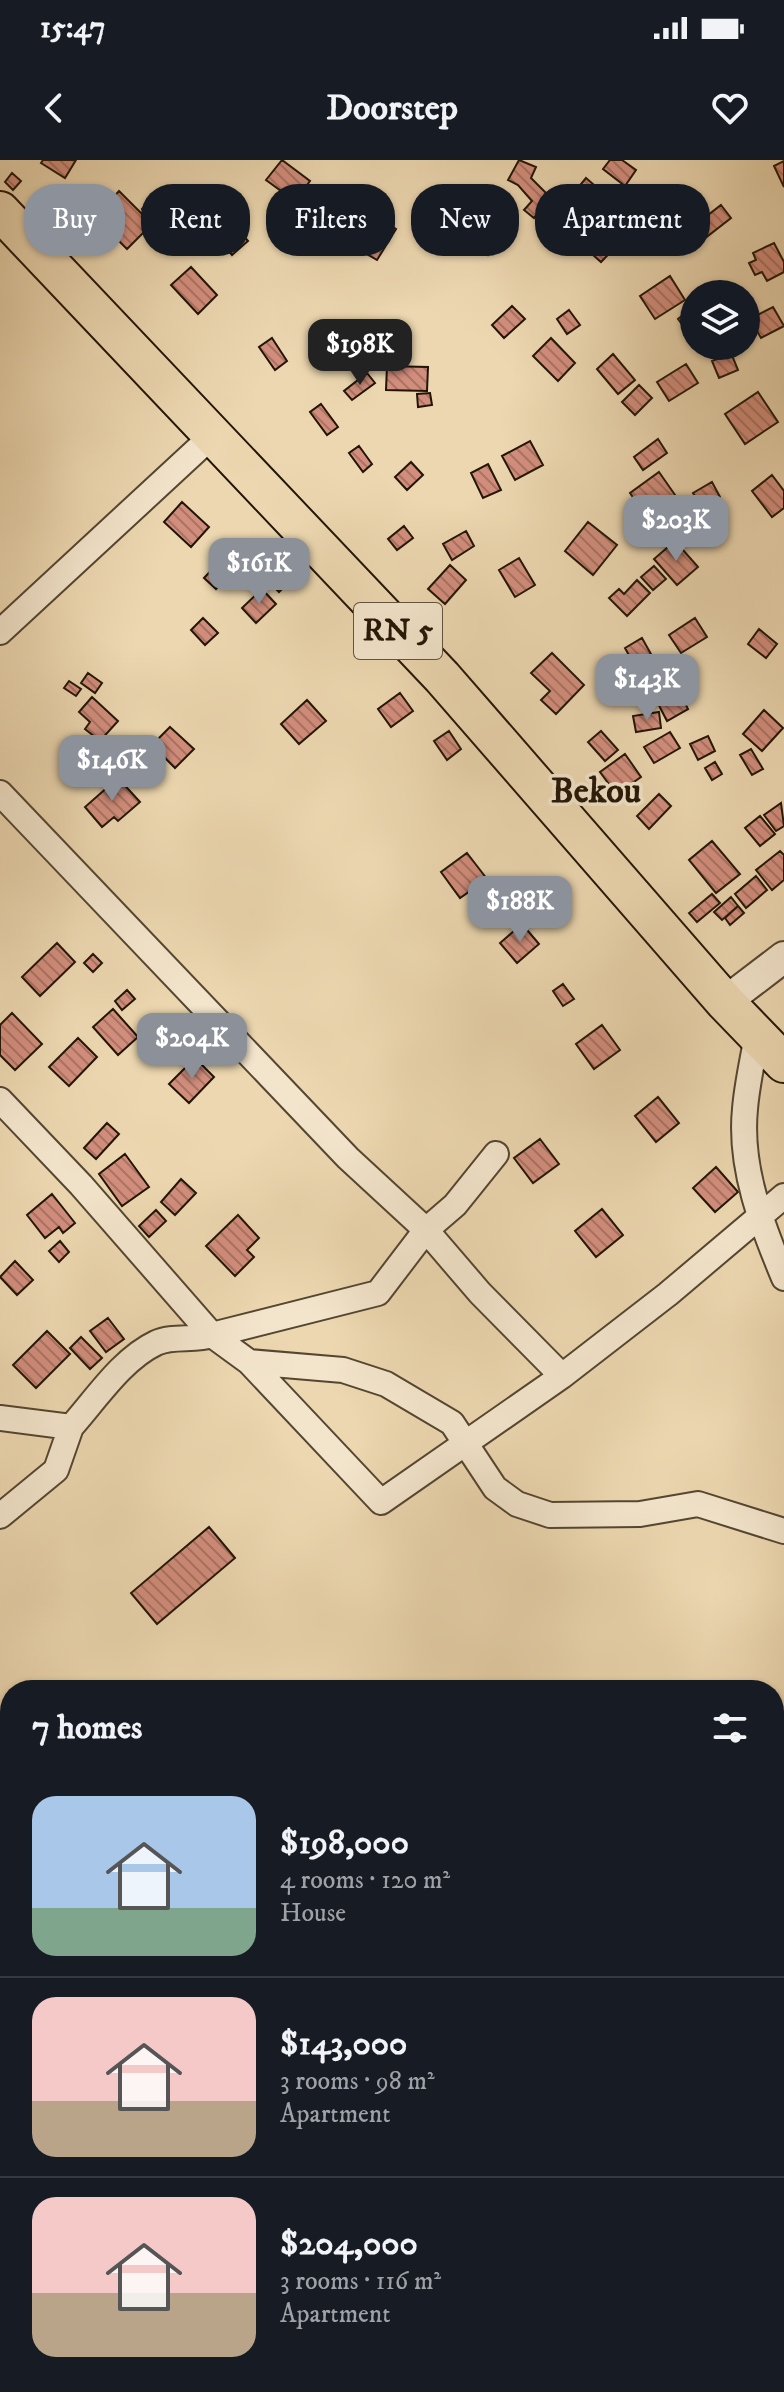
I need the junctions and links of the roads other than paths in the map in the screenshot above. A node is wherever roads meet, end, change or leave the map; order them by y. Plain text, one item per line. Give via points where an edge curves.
1 (0, 211) edge
2 (213, 435) junction
3 (0, 632) edge
4 (0, 793) edge
5 (784, 957) edge
6 (725, 1002) junction
7 (757, 1035) junction
8 (784, 1063) edge
9 (0, 1100) edge
10 (496, 1154) dead end
11 (784, 1196) edge
12 (759, 1216) junction
13 (426, 1230) junction
14 (784, 1278) edge
15 (212, 1335) junction
16 (249, 1362) junction
17 (562, 1376) junction
18 (0, 1418) edge
19 (71, 1427) junction
20 (465, 1443) junction
21 (0, 1516) edge
22 (784, 1531) edge

1 - 2 main road, RN 5
2 - 3 street
2 - 6 main road, RN 5 via 442,677
4 - 13 street via 348,1158
5 - 6 street
6 - 7 main road, RN 5
7 - 8 main road, RN 5
7 - 12 street via 744,1112 748,1168
9 - 15 street
10 - 13 street via 455,1205
11 - 12 street
12 - 14 street
12 - 17 street
13 - 15 street via 378,1293
13 - 17 street
15 - 16 street
15 - 19 street via 159,1341 134,1357
16 - 20 street via 343,1370 386,1384 452,1423
16 - 20 street via 381,1502
17 - 20 street
18 - 19 street
19 - 21 street via 56,1470
20 - 22 street via 495,1488 517,1504 550,1515 640,1514 698,1504

